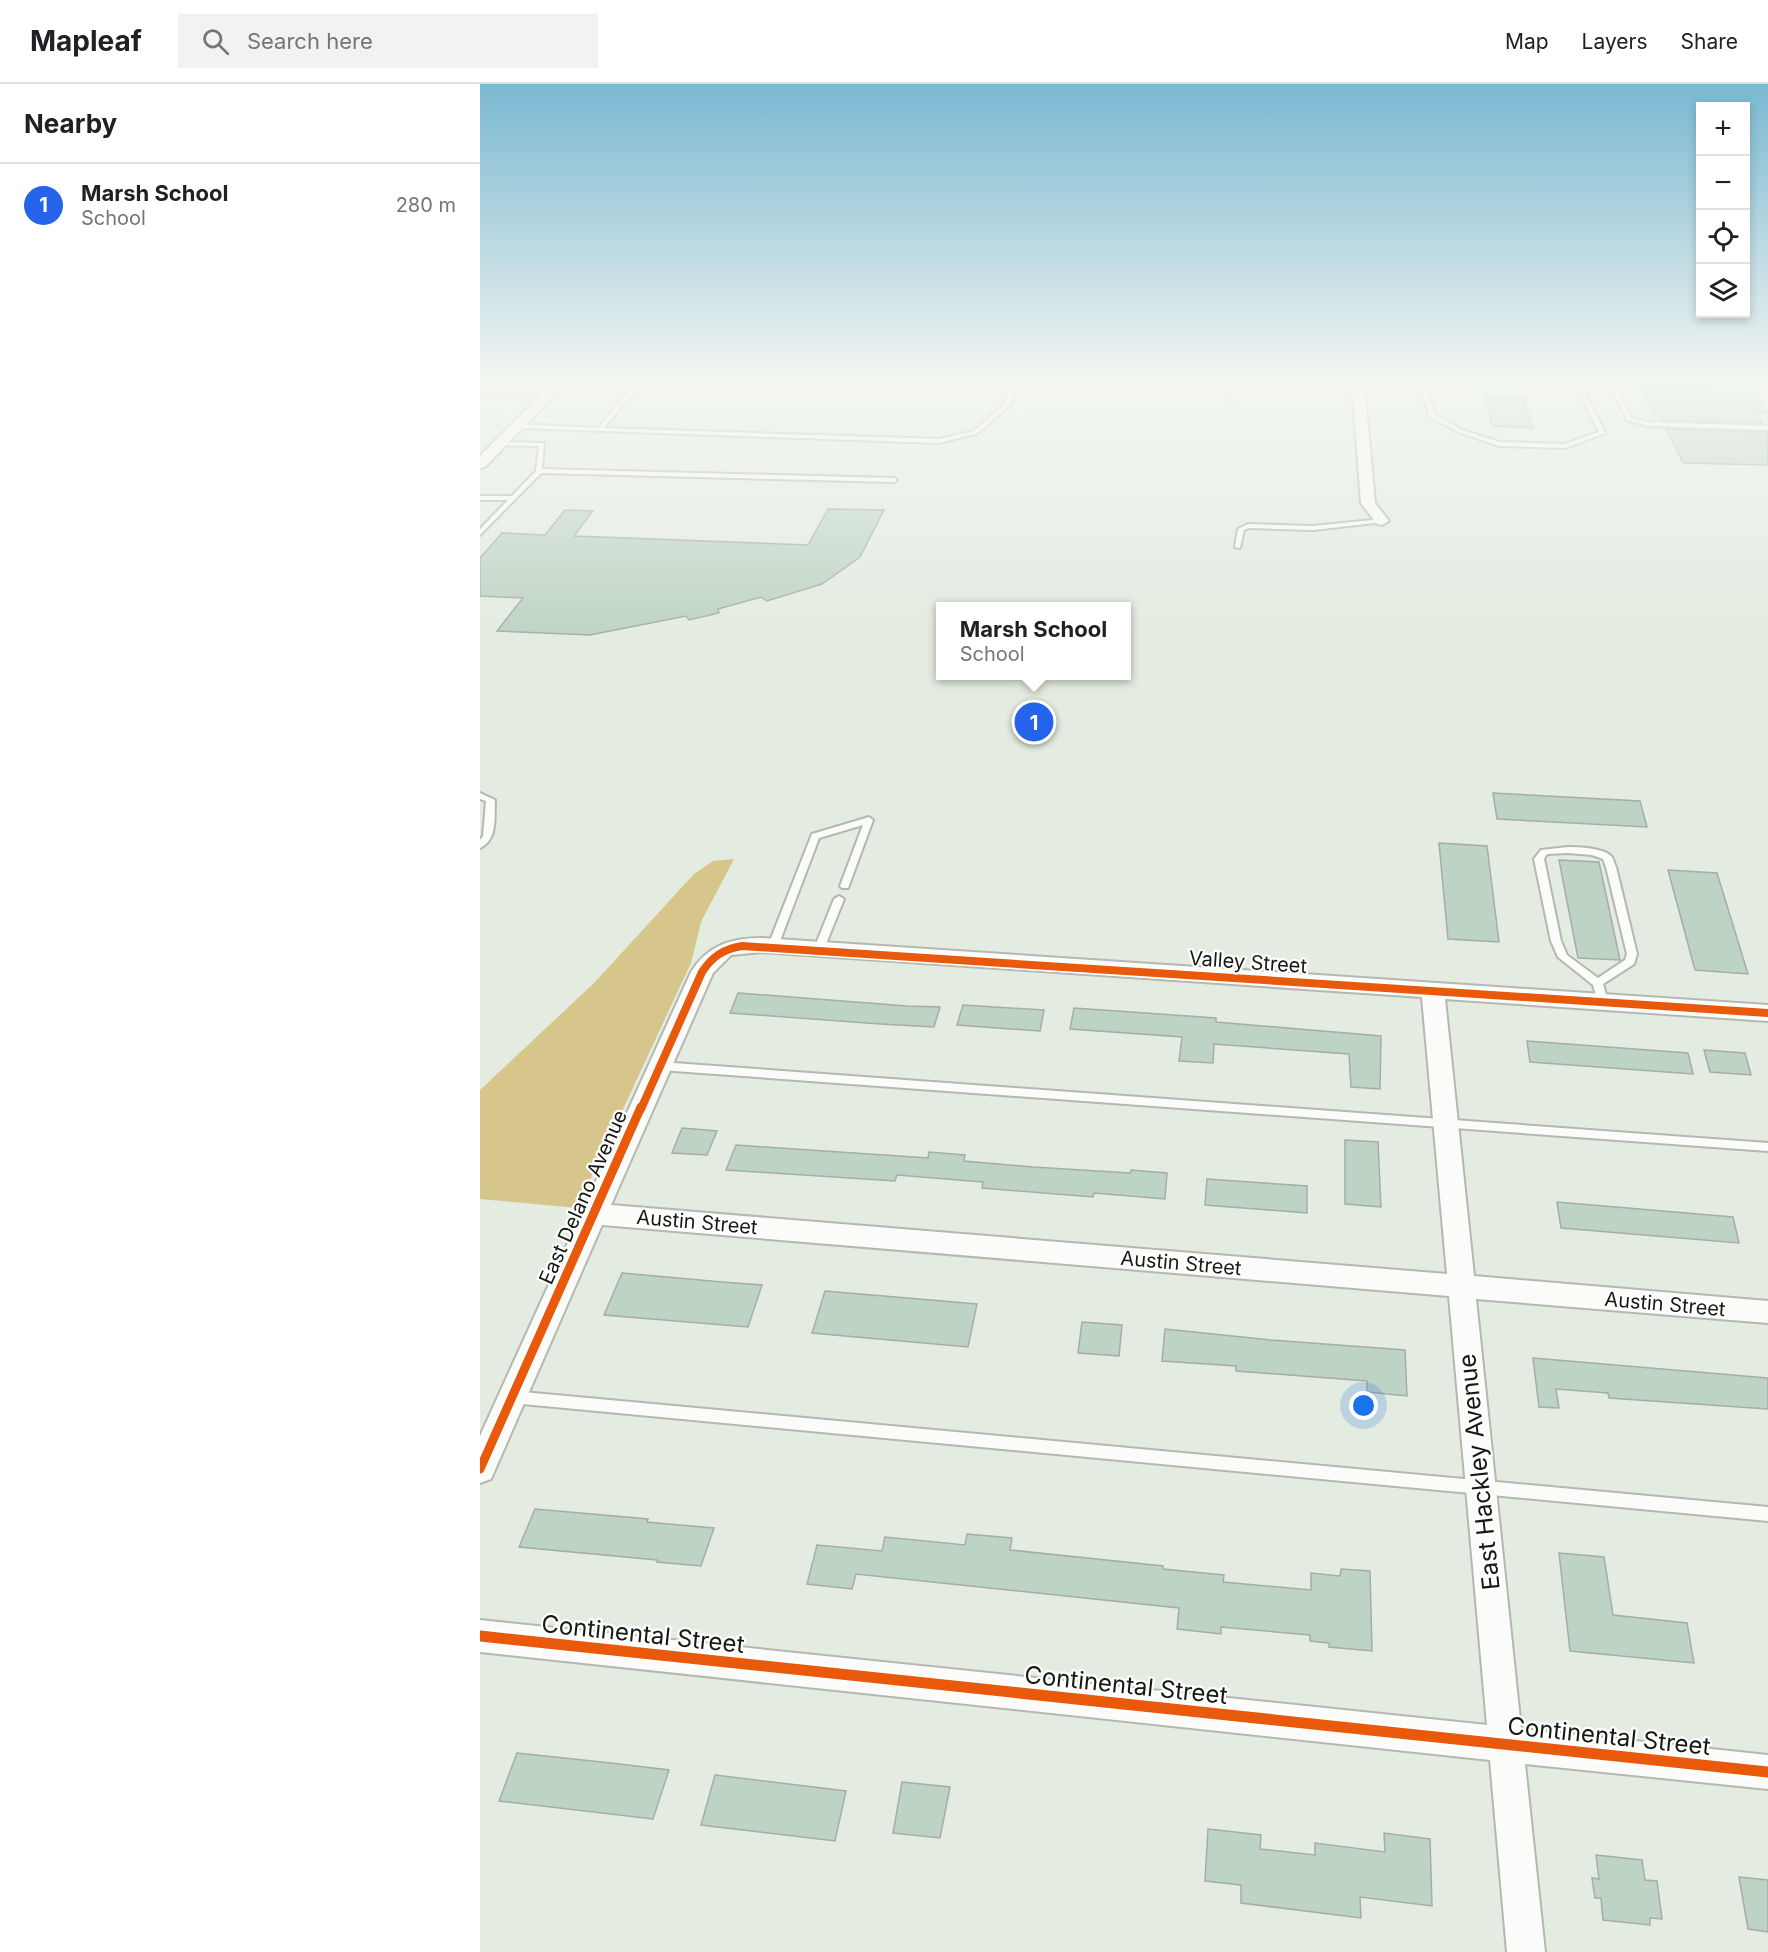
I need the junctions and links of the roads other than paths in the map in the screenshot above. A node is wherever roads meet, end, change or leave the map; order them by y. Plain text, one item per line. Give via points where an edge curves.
1 (1365, 470) edge
2 (539, 471) joint
3 (894, 480) dead end
4 (480, 498) edge
5 (513, 498) junction
6 (1382, 521) joint
7 (481, 532) edge
8 (1238, 547) dead end
9 (480, 796) edge
10 (480, 844) edge
11 (845, 886) dead end
12 (839, 899) dead end
13 (772, 946) junction
14 (727, 948) joint
15 (819, 949) junction
16 (1432, 992) junction
17 (1601, 993) junction
18 (1768, 1013) edge
19 (660, 1066) junction
20 (1444, 1123) junction
21 (1768, 1147) edge
22 (594, 1214) junction
23 (1460, 1287) junction
24 (1768, 1312) edge
25 (512, 1397) junction
26 (480, 1469) edge
27 (1480, 1488) junction
28 (1768, 1514) edge
29 (480, 1636) edge
30 (1506, 1746) junction
31 (1768, 1772) edge
32 (1526, 1952) edge

1 - 6 street via 1368,503
2 - 3 lane
2 - 5 lane
4 - 5 lane
5 - 7 lane
6 - 8 lane via 1313,528 1248,526 1241,529
9 - 10 lane via 491,800 488,837
11 - 13 lane via 869,820 815,836
12 - 15 lane
13 - 14 street, Valley Street
13 - 15 street, Valley Street
14 - 19 street, East Delano Avenue via 707,964
15 - 16 street, Valley Street
16 - 17 street, Valley Street
16 - 20 street, East Hackley Avenue
17 - 17 lane via 1563,957 1556,941 1539,859 1544,852 1598,853 1607,857 1632,954 1630,962
17 - 18 street, Valley Street
19 - 20 lane
19 - 22 street, East Delano Avenue
20 - 21 lane
20 - 23 street, East Hackley Avenue
22 - 23 street, Austin Street
22 - 25 street, East Delano Avenue
23 - 24 street, Austin Street
23 - 27 street, East Hackley Avenue
25 - 26 street, East Delano Avenue
25 - 27 lane
27 - 28 lane
27 - 30 street, East Hackley Avenue
29 - 30 street, Continental Street
30 - 31 street, Continental Street
30 - 32 street, East Hackley Avenue

